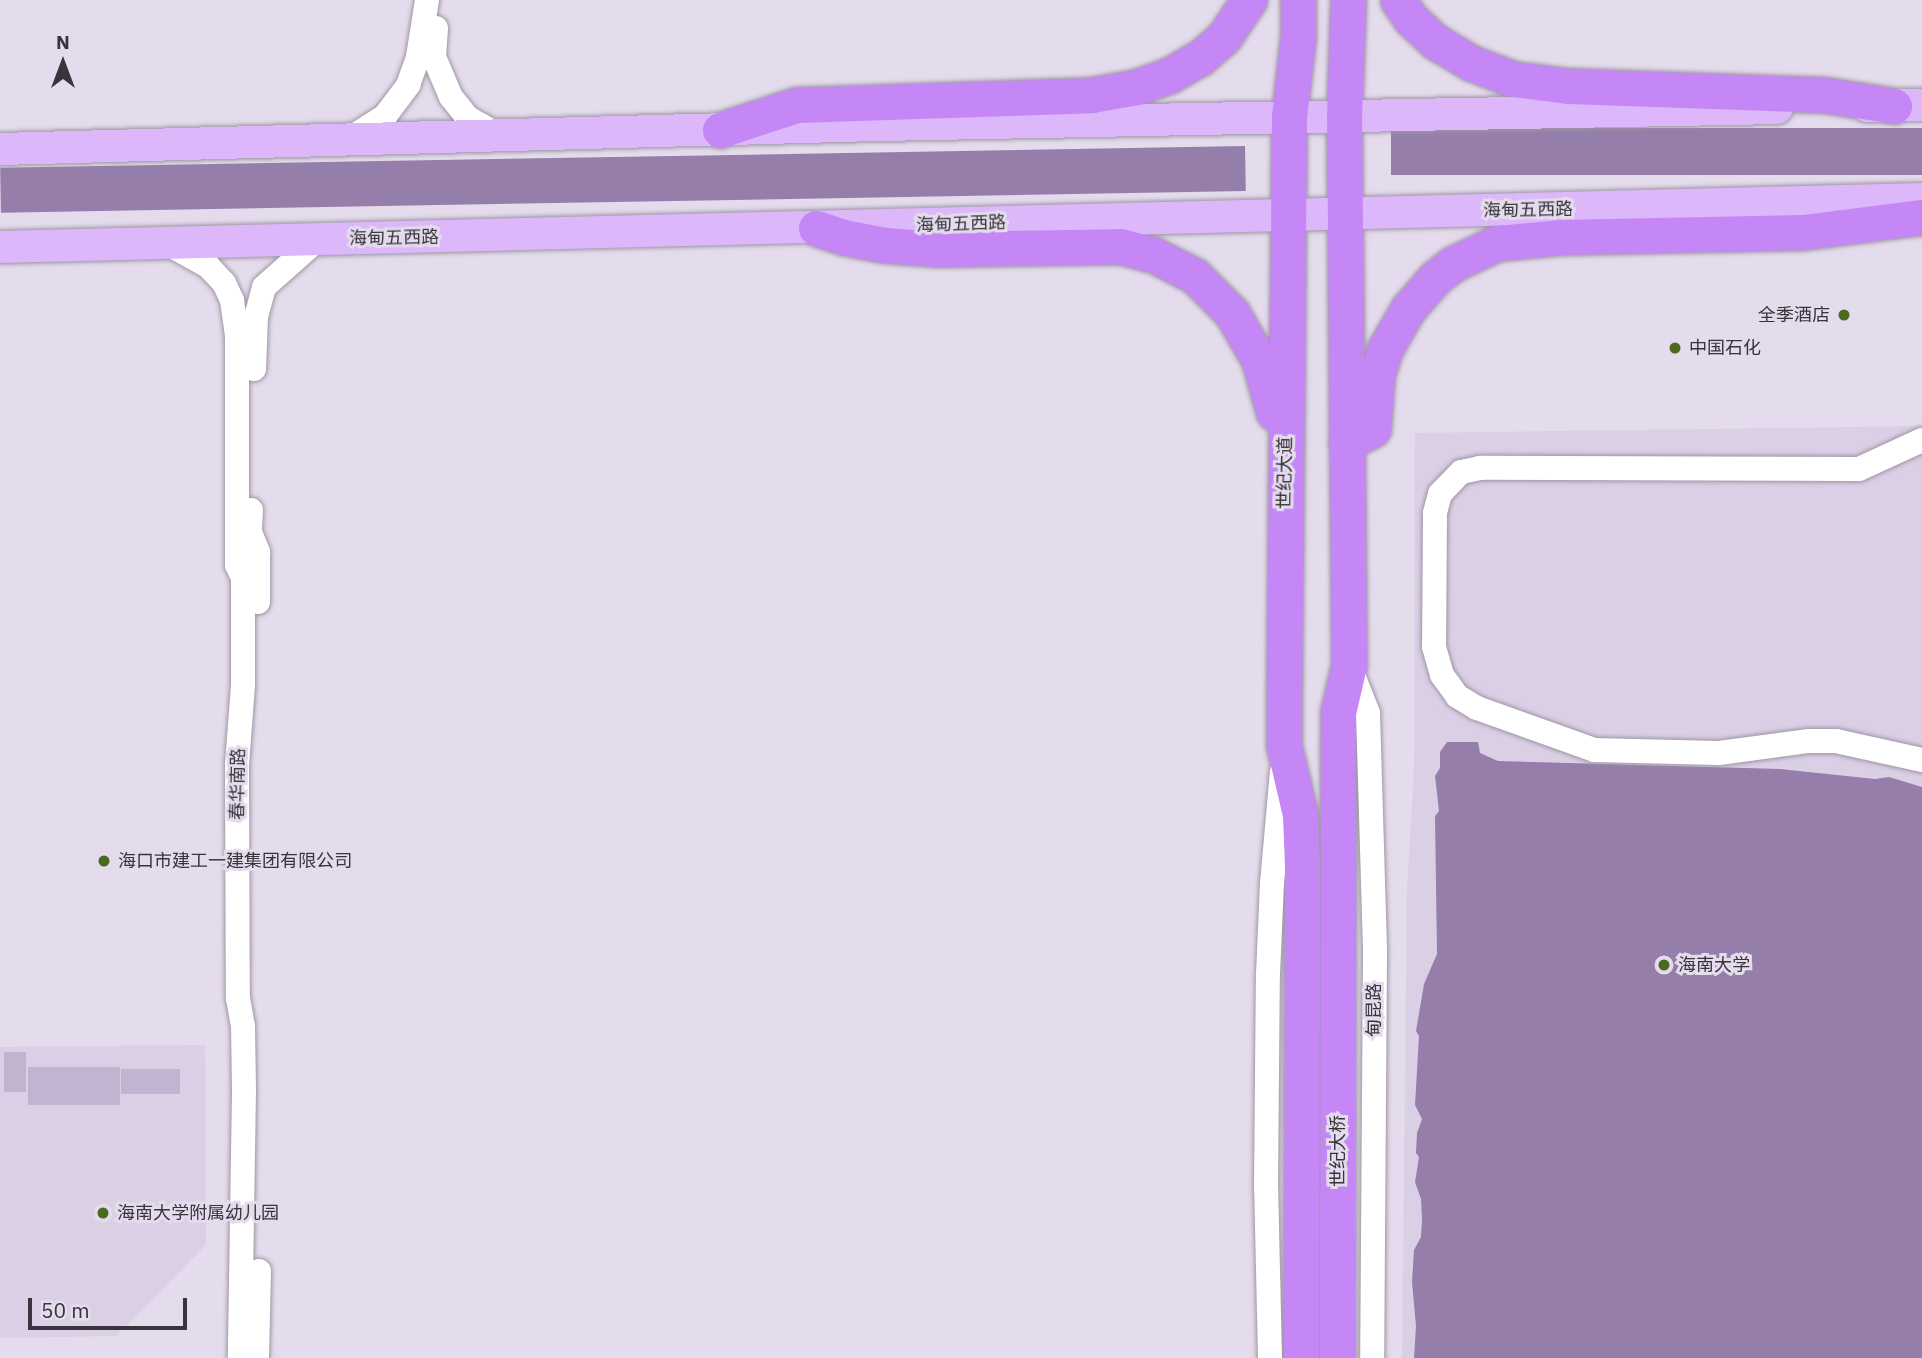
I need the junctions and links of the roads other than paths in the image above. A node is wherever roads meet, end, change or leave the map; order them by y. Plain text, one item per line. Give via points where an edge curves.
1 (427, 0) edge
2 (440, 0) edge
3 (1249, 0) edge
4 (1298, 0) edge
5 (1348, 0) edge
6 (1398, 0) edge
7 (1908, 105) edge
8 (1289, 117) junction
9 (1344, 117) junction
10 (720, 130) junction
11 (499, 136) junction
12 (349, 139) junction
13 (0, 149) edge
14 (1922, 199) edge
15 (1288, 216) junction
16 (1345, 216) junction
17 (1922, 217) edge
18 (816, 228) junction
19 (318, 239) junction
20 (167, 244) junction
21 (0, 247) edge
22 (1285, 428) junction
23 (1922, 440) edge
24 (1346, 443) junction
25 (1922, 451) edge
26 (1349, 666) junction
27 (1284, 746) junction
28 (1922, 750) edge
29 (1922, 760) edge
30 (1302, 944) joint
31 (240, 1358) edge
32 (257, 1358) edge
33 (1270, 1358) edge
34 (1300, 1358) edge
35 (1337, 1358) edge
36 (1372, 1358) edge

1 - 12 street via 418,57 408,85 385,116
2 - 11 street via 433,46 437,70 460,110
3 - 10 highway via 1233,27 1208,52 1171,75 1137,87 1093,95 797,105
4 - 8 highway, 世纪大道
5 - 9 highway
6 - 7 highway via 1436,42 1471,63 1513,79 1582,87 1813,94
7 - 9 main road
8 - 9 main road
8 - 10 main road
8 - 15 highway, 世纪大道
9 - 16 highway
10 - 11 main road
11 - 12 main road
12 - 13 main road
14 - 16 main road, 海甸五西路
15 - 16 main road, 海甸五西路
15 - 18 main road, 海甸五西路
15 - 22 highway, 世纪大道
16 - 24 highway
17 - 24 highway via 1803,232 1560,237 1497,243 1453,264 1408,309 1385,349 1377,374 1373,429
18 - 19 main road, 海甸五西路
18 - 22 highway via 885,245 938,249 1120,246 1168,261 1195,276 1232,313 1259,360 1272,410
19 - 20 main road, 海甸五西路
19 - 32 street, 春华南路 via 264,287 254,336 250,532 258,552 253,765
20 - 21 main road, 海甸五西路
20 - 31 street, 春华南路 via 208,266 224,284 232,300 237,334 237,565 243,578 237,765 238,998 244,1090
22 - 27 highway, 世纪大道
23 - 29 street via 1859,469 1480,468 1461,472 1440,494 1435,513 1434,647 1442,675 1457,696 1476,708 1594,750 1719,753 1836,741
24 - 26 highway
25 - 28 street via 1878,473 1859,477 1479,479 1467,483 1450,500 1446,514 1444,646 1458,679 1480,699 1595,740 1720,744 1831,732
26 - 35 highway, 世纪大桥 via 1338,713
26 - 36 street, 甸昆路 via 1368,713 1375,954
27 - 30 highway, 世纪大道 via 1300,815
27 - 33 street via 1268,974
30 - 34 highway, 世纪大桥

